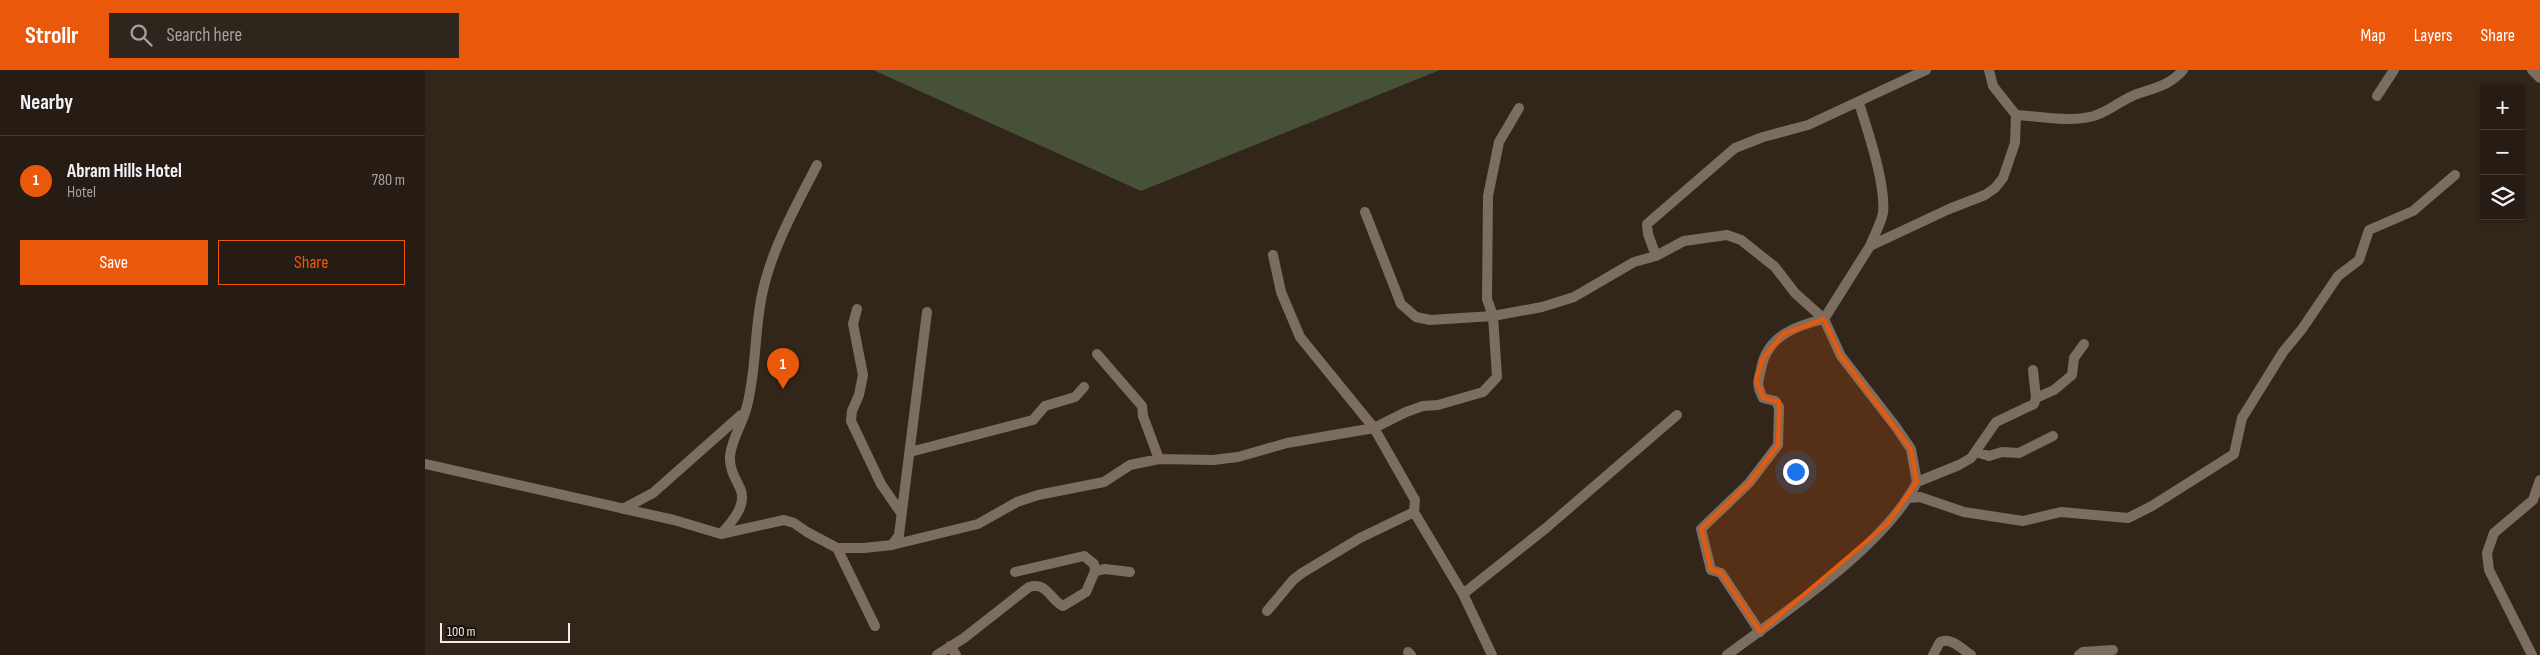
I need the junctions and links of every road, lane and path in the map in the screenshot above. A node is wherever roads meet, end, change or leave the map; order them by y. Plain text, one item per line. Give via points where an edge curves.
1 (1927, 70) edge
2 (1989, 70) edge
3 (2183, 70) edge
4 (2395, 70) edge
5 (2532, 70) edge
6 (2540, 78) edge
7 (2377, 96) dead end
8 (1859, 103) junction
9 (1519, 108) dead end
10 (2016, 115) junction
11 (817, 165) dead end
12 (2455, 175) dead end
13 (1365, 212) dead end
14 (1870, 246) junction
15 (1273, 255) dead end
16 (1656, 256) junction
17 (857, 309) dead end
18 (927, 312) dead end
19 (1493, 316) junction
20 (1824, 320) junction
21 (2084, 344) dead end
22 (1097, 354) dead end
23 (2033, 370) dead end
24 (1084, 387) dead end
25 (2036, 398) junction
26 (745, 412) junction
27 (1677, 416) dead end
28 (1374, 428) junction
29 (2053, 436) dead end
30 (910, 452) junction
31 (1976, 452) junction
32 (1159, 459) junction
33 (425, 464) edge
34 (2540, 480) edge
35 (1917, 482) junction
36 (1909, 498) junction
37 (623, 509) junction
38 (1414, 512) junction
39 (901, 513) junction
40 (721, 534) junction
41 (899, 535) junction
42 (909, 541) junction
43 (892, 545) junction
44 (837, 548) junction
45 (1095, 571) junction
46 (1015, 572) dead end
47 (1130, 572) dead end
48 (1463, 594) junction
49 (1267, 611) dead end
50 (875, 626) dead end
51 (1759, 632) junction
52 (950, 646) junction
53 (2113, 650) dead end
54 (937, 655) edge
55 (957, 655) edge
56 (1492, 655) edge
57 (1727, 655) edge
58 (1933, 655) edge
59 (1971, 655) edge
60 (2079, 655) edge
61 (2532, 655) edge

1 - 8 street
2 - 10 street via 1993,86
3 - 10 street via 2159,88 2135,95 2097,115 2063,119
4 - 7 street
5 - 6 street
8 - 14 street via 1879,177 1883,207
8 - 16 street via 1808,125 1763,136 1735,148 1647,224 1647,234
9 - 19 street via 1499,142 1488,196 1487,299
10 - 14 street via 2015,143 2009,165 1995,188
11 - 26 street via 787,223 763,290
12 - 36 street via 2413,211 2369,230 2359,260 2338,276 2283,352 2242,418 2233,454 2152,506 2128,518 2061,512 2023,521 1964,512 1920,496
13 - 19 street via 1401,304 1416,317 1430,320
14 - 20 street
15 - 28 street via 1281,292 1300,337
16 - 19 street via 1634,262 1574,297
16 - 20 street via 1683,241 1715,236 1736,237 1775,267 1795,293
17 - 39 street via 853,324 863,376 851,421 881,484
18 - 30 street
19 - 28 street via 1497,377 1483,392 1414,409
20 - 35 street via 1841,356 1911,449
20 - 51 street via 1798,326 1783,334 1763,358 1756,380 1763,398 1775,401 1779,407 1778,444 1749,483 1701,529 1711,570 1721,573
21 - 25 street via 2074,358 2072,375 2054,390
22 - 32 street via 1142,406
23 - 25 street
24 - 30 street via 1075,397 1045,406 1033,420
25 - 31 street via 2029,408 1996,422
26 - 37 street via 653,493
26 - 40 street via 730,458 734,478 741,490 741,504 738,514
27 - 48 street
28 - 32 street via 1287,443 1239,457
28 - 38 street via 1415,500
29 - 31 street via 2019,453 2002,452 1989,456
30 - 39 street
31 - 35 street via 1959,465
32 - 42 street via 1130,465 1104,482 1017,502 978,524
33 - 37 street
34 - 61 street via 2533,500 2494,534 2487,553 2489,570
35 - 36 street
36 - 51 street via 1889,523 1852,558
37 - 40 street
38 - 48 street
38 - 49 street via 1360,538 1302,573
39 - 41 street
40 - 44 street via 784,520
41 - 42 street
41 - 43 street
42 - 43 street
43 - 44 street
44 - 50 street
45 - 46 street via 1094,564 1084,556
45 - 47 street
45 - 52 street via 1086,592 1073,602 1063,606 1046,588 1029,587 965,638
48 - 56 street
51 - 57 street
52 - 54 street
52 - 55 street
53 - 60 street
58 - 59 street via 1944,640

